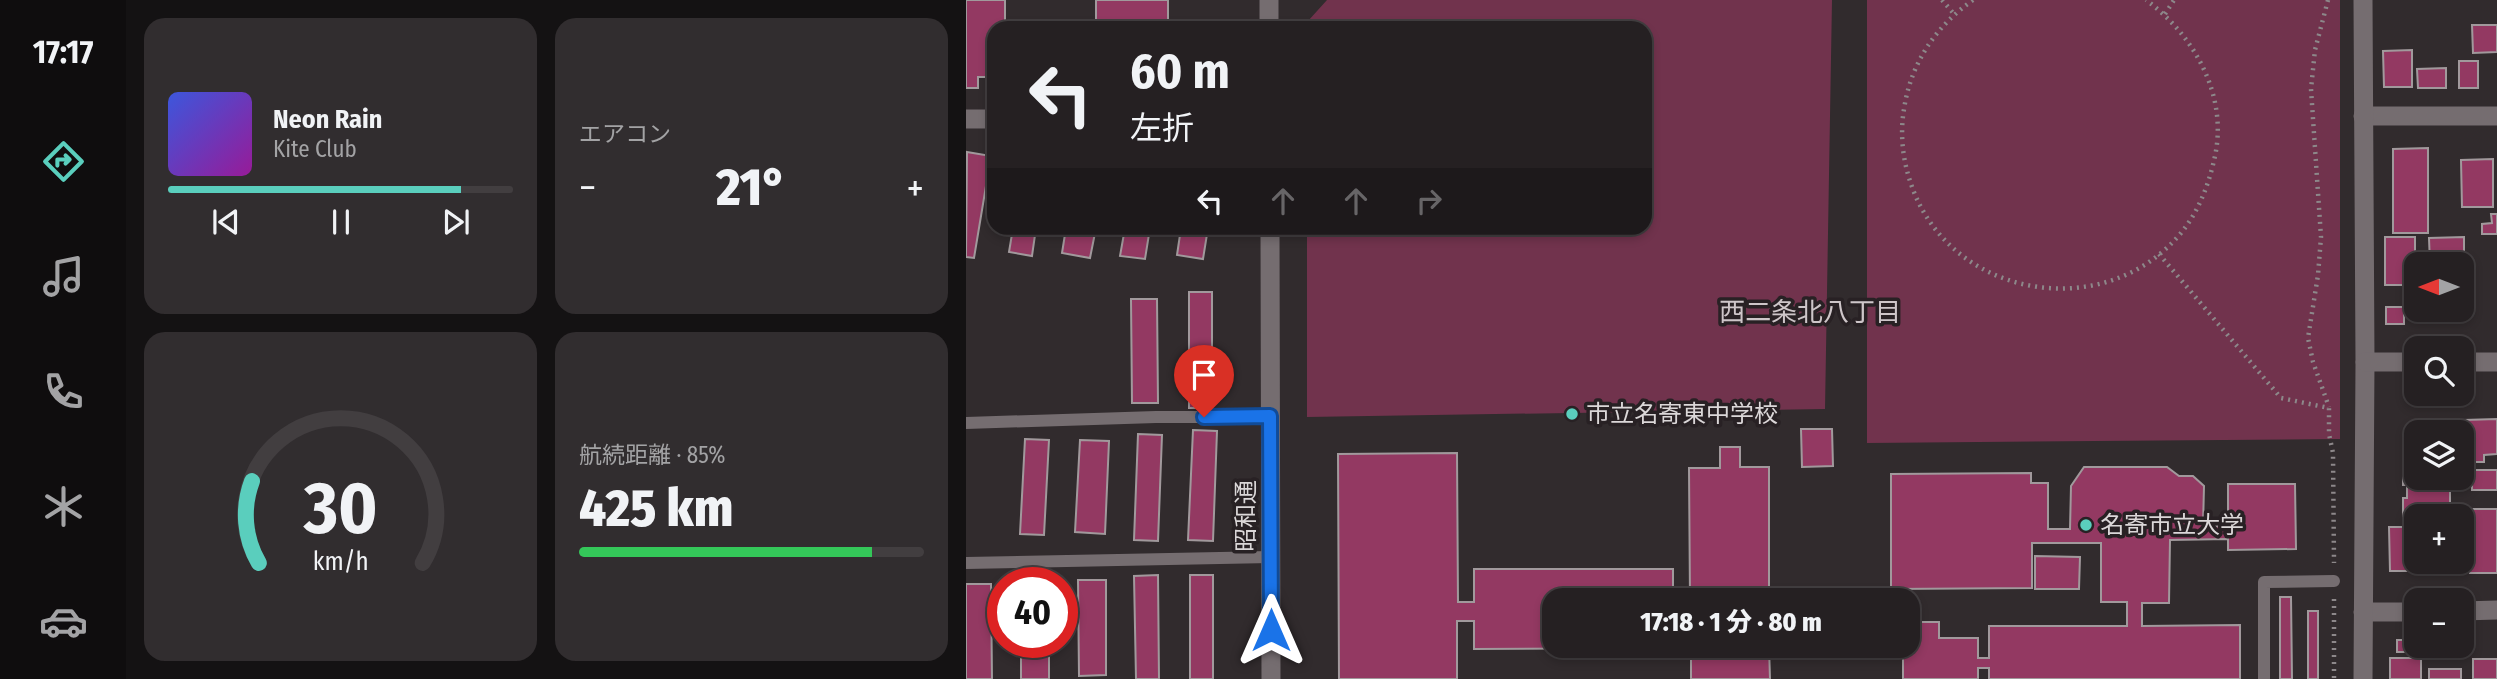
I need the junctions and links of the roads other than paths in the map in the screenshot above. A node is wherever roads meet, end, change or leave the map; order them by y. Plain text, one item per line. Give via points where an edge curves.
1 (1269, 0) edge
2 (2363, 0) edge
3 (1269, 21) edge
4 (2363, 116) junction
5 (2497, 116) edge
6 (966, 119) edge
7 (987, 119) edge
8 (1270, 235) edge
9 (2365, 362) junction
10 (2404, 362) edge
11 (2474, 362) edge
12 (2497, 362) edge
13 (1270, 416) junction
14 (966, 423) edge
15 (1271, 557) junction
16 (966, 563) edge
17 (2334, 581) road end
18 (2497, 610) edge
19 (2404, 611) edge
20 (2474, 611) edge
21 (2363, 612) junction
22 (1271, 679) edge
23 (2264, 679) edge
24 (2363, 679) edge

1 - 3 street
2 - 4 street
4 - 5 street
4 - 9 street
6 - 7 street
8 - 13 street, 昭和通
9 - 10 street
9 - 21 street
11 - 12 street
13 - 14 lane
13 - 15 street, 昭和通
15 - 16 lane
15 - 22 street, 昭和通
17 - 23 lane via 2264,582
18 - 20 street
19 - 21 street
21 - 24 street

